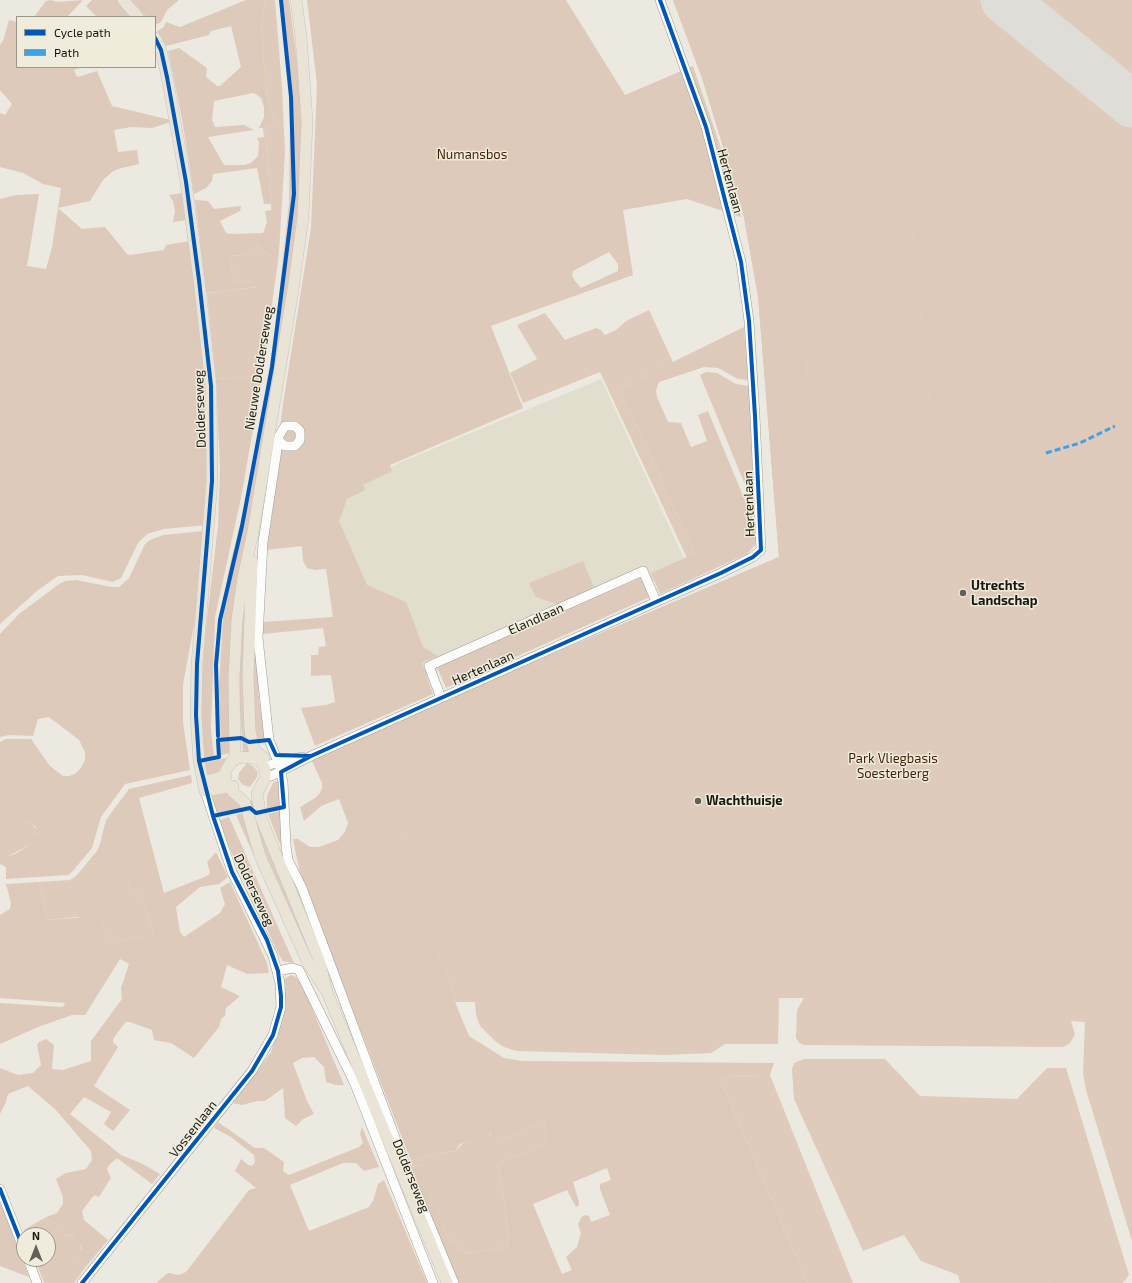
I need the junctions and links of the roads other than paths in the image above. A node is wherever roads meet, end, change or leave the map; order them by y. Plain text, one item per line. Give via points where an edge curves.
1 (123, 0) edge
2 (296, 0) edge
3 (660, 0) edge
4 (137, 16) edge
5 (156, 40) edge
6 (279, 440) dead end
7 (253, 532) junction
8 (656, 601) junction
9 (441, 698) junction
10 (237, 758) junction
11 (273, 768) junction
12 (228, 783) junction
13 (204, 786) junction
14 (259, 792) junction
15 (278, 971) junction
16 (327, 992) junction
17 (0, 1189) edge
18 (16, 1230) edge
19 (31, 1267) edge
20 (37, 1283) edge
21 (82, 1283) edge
22 (433, 1283) edge
23 (446, 1283) edge
24 (454, 1283) edge

1 - 4 main road
2 - 7 main road, Nieuwe Dolderseweg via 307,121 304,204 293,290
3 - 8 street, Hertenlaan via 706,127 741,262 749,321 761,550 753,557
5 - 13 main road, Dolderseweg via 167,77 186,182 211,386 212,481 197,664 196,715 199,761
6 - 11 street, Dolderseweg via 263,542 258,638
7 - 10 main road, Nieuwe Dolderseweg via 243,578 235,642 233,728
7 - 11 main road, Nieuwe Dolderseweg via 248,676 251,742 254,750
8 - 9 street, Hertenlaan
8 - 9 street, Elandlaan via 643,571 429,666
9 - 11 street, Hertenlaan via 311,756
10 - 11 main road via 255,758
10 - 12 main road via 228,766
11 - 14 main road via 269,782
11 - 24 street, Dolderseweg via 288,860 302,888 406,1167
12 - 13 main road
12 - 14 main road via 244,793
12 - 16 main road, Dolderseweg via 245,804 260,856 308,963
13 - 15 street, Dolderseweg via 232,872 267,940
14 - 16 main road, Dolderseweg via 266,825 319,960
15 - 21 street, Vossenlaan via 281,1007 273,1035 263,1054
15 - 22 street, Dolderseweg via 292,968 299,970 354,1084
16 - 23 main road, Dolderseweg
17 - 18 street
19 - 20 street

